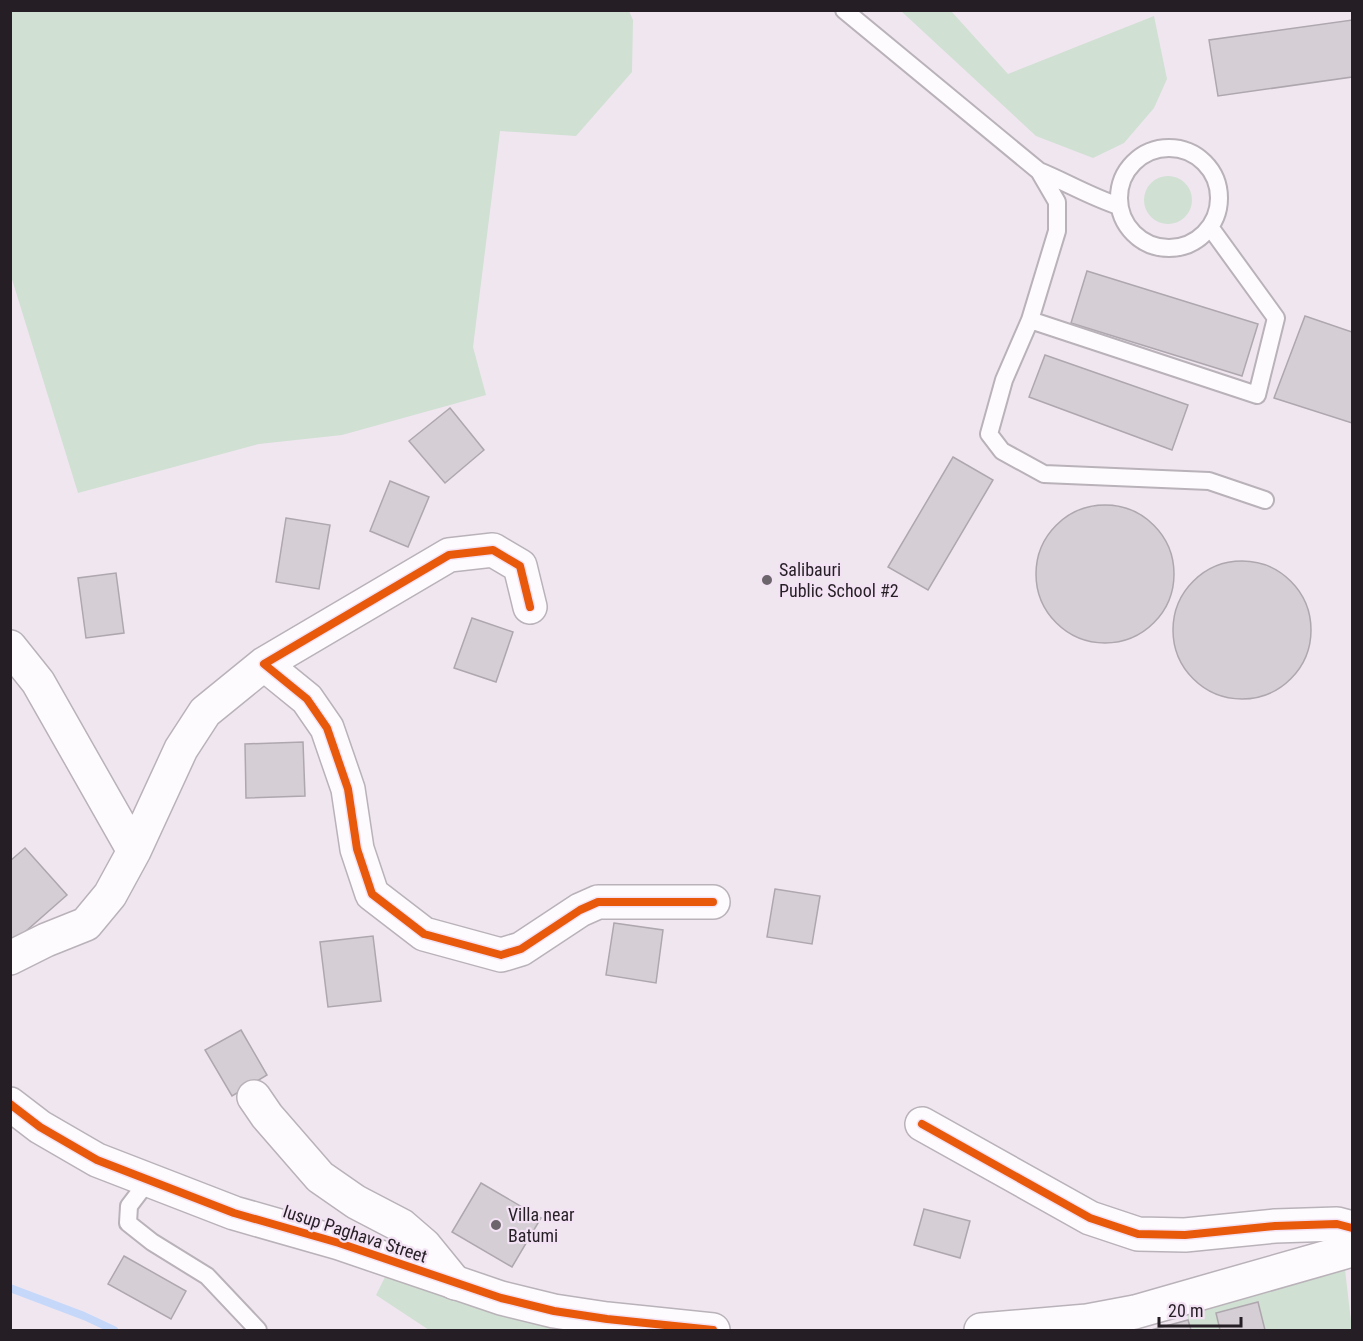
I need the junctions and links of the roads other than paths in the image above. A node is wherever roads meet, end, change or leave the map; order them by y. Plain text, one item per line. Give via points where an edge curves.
1 (843, 10) edge
2 (1039, 171) junction
3 (1119, 206) junction
4 (1210, 227) junction
5 (1030, 320) junction
6 (1265, 500) dead end
7 (530, 608) dead end
8 (10, 647) edge
9 (264, 664) junction
10 (134, 851) junction
11 (713, 902) dead end
12 (10, 958) edge
13 (254, 1097) dead end
14 (10, 1104) edge
15 (922, 1124) dead end
16 (148, 1181) junction
17 (1353, 1228) edge
18 (1353, 1250) edge
19 (455, 1283) junction
20 (1023, 1329) edge
21 (258, 1330) edge
22 (713, 1330) edge
23 (981, 1330) edge

1 - 2 lane
2 - 3 lane
2 - 5 lane via 1057,202 1057,231
3 - 4 lane via 1124,222 1135,236 1166,248 1198,239
3 - 4 lane via 1118,190 1134,161 1147,152 1180,149 1208,165 1216,180 1217,212
4 - 5 lane via 1276,318 1257,395
5 - 6 lane via 1004,380 989,434 1002,451 1044,474 1209,481
7 - 9 street via 520,566 493,550 449,555
8 - 10 street via 38,682
9 - 10 street via 204,712 181,749
9 - 11 street via 307,699 327,728 348,789 357,849 372,894 424,934 501,955 521,950 580,910 598,903
10 - 12 street via 110,895 86,924
13 - 19 street via 320,1177 402,1226 424,1245
14 - 16 street, Iusup Paghava Street via 40,1127 97,1160
15 - 17 street via 1090,1218 1138,1234 1185,1235 1337,1224
16 - 19 street, Iusup Paghava Street via 234,1213 339,1243
16 - 21 lane via 129,1206 128,1222 207,1276
18 - 20 street via 1135,1312
19 - 22 street, Iusup Paghava Street via 554,1311
20 - 23 street

